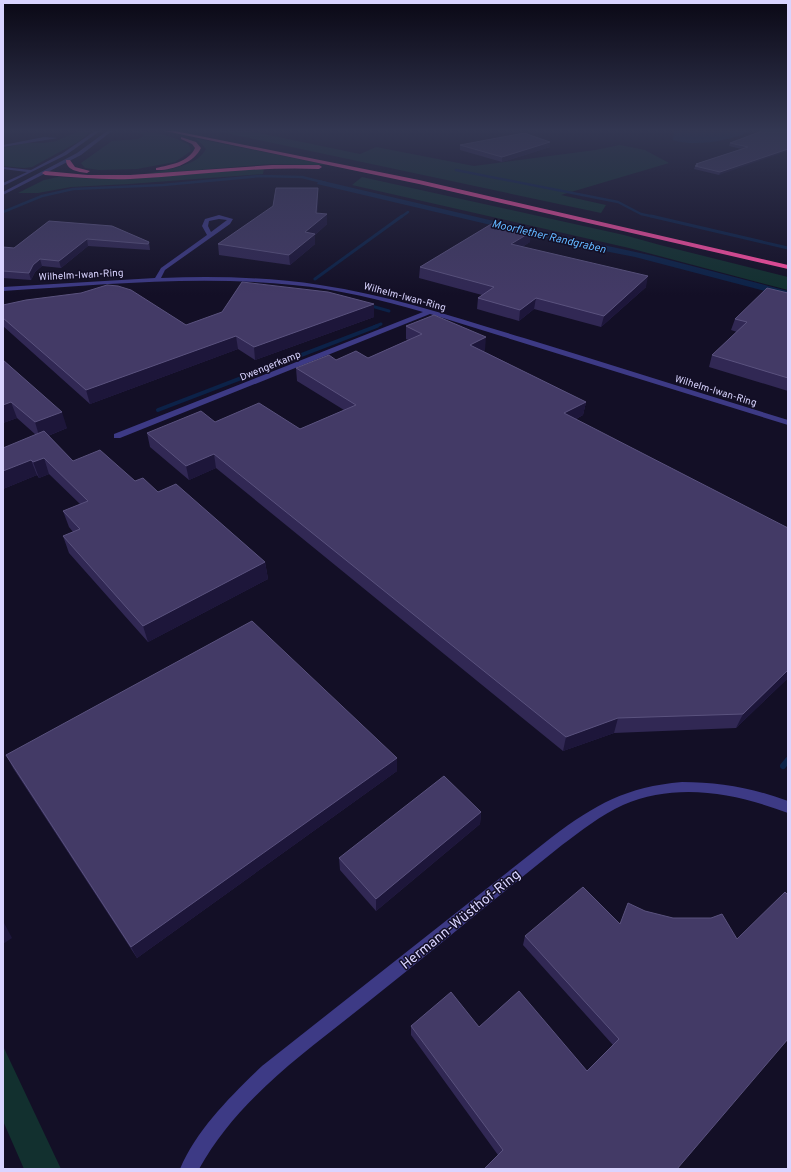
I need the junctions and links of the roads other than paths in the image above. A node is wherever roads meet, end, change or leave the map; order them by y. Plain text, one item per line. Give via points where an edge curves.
1 (20, 186) edge
2 (435, 186) edge
3 (463, 186) edge
4 (3, 194) edge
5 (677, 234) dead end
6 (210, 235) junction
7 (788, 267) edge
8 (157, 280) junction
9 (3, 289) edge
10 (430, 312) junction
11 (788, 423) edge
12 (117, 436) dead end
13 (788, 807) edge
14 (189, 1169) edge

1 - 4 street
2 - 7 highway
3 - 5 highway
6 - 6 street via 230,222 230,219 219,217 207,220 205,226
6 - 8 street via 163,269
8 - 9 street, Wilhelm-Iwan-Ring
8 - 10 street, Wilhelm-Iwan-Ring via 229,279 298,283 366,295
10 - 11 street, Wilhelm-Iwan-Ring
10 - 12 street, Dwengerkamp
13 - 14 street, Hermann-Wüsthof-Ring via 739,792 694,787 658,789 637,794 600,810 557,841 268,1072 244,1094 226,1116

